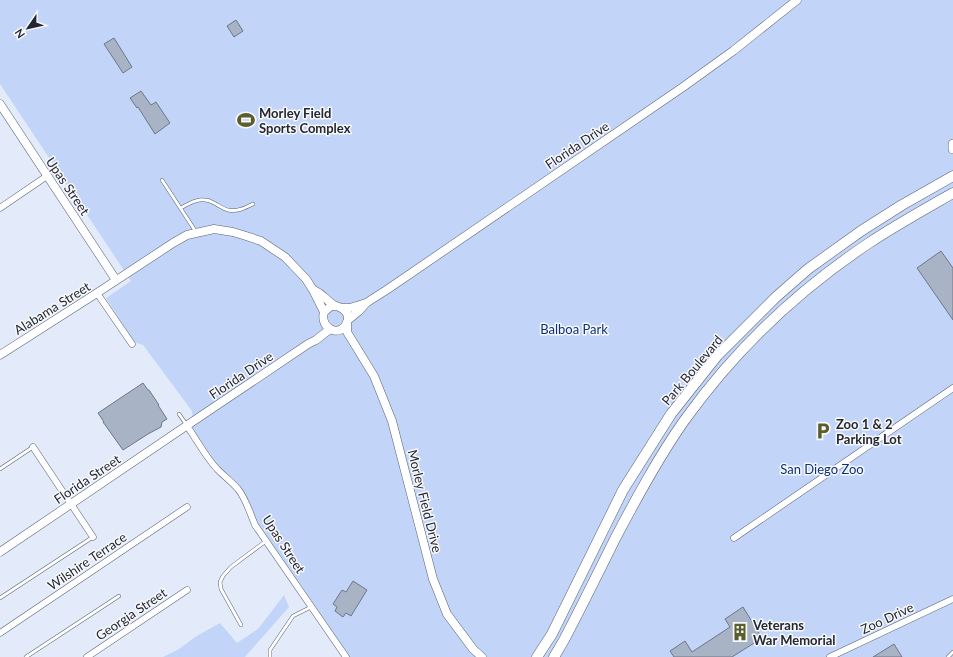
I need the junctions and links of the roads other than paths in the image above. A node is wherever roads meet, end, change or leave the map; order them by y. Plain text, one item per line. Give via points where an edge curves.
1 (797, 0) edge
2 (0, 104) edge
3 (953, 144) edge
4 (953, 149) edge
5 (47, 176) junction
6 (953, 176) edge
7 (162, 180) dead end
8 (953, 193) edge
9 (253, 204) dead end
10 (0, 208) edge
11 (181, 208) junction
12 (196, 233) junction
13 (116, 280) junction
14 (313, 290) junction
15 (97, 293) junction
16 (366, 303) junction
17 (338, 307) junction
18 (324, 316) junction
19 (347, 322) junction
20 (333, 330) junction
21 (132, 344) dead end
22 (308, 344) junction
23 (355, 346) junction
24 (0, 355) edge
25 (953, 388) edge
26 (179, 414) dead end
27 (187, 426) junction
28 (33, 447) joint
29 (0, 470) edge
30 (71, 505) junction
31 (187, 507) dead end
32 (93, 537) joint
33 (734, 538) dead end
34 (266, 541) junction
35 (0, 552) edge
36 (187, 590) dead end
37 (119, 596) dead end
38 (0, 598) edge
39 (953, 599) edge
40 (311, 607) junction
41 (242, 625) dead end
42 (0, 633) edge
43 (953, 652) edge
44 (26, 657) edge
45 (87, 657) edge
46 (270, 657) edge
47 (346, 657) edge
48 (482, 657) edge
49 (537, 657) edge
50 (554, 657) edge
51 (830, 657) edge
52 (948, 657) edge

1 - 16 street, Florida Drive via 684,87
2 - 5 street, Upas Street
3 - 4 main road
5 - 10 street
5 - 13 street, Upas Street
6 - 49 main road, Park Boulevard via 861,231 808,269 717,356 671,414 623,490 552,634
7 - 11 lane
8 - 50 main road, Park Boulevard via 869,243 821,278 788,305 729,363 683,422 656,463
9 - 11 lane via 236,211 204,199
11 - 12 lane
12 - 13 street via 173,242
12 - 14 street via 214,229 260,241 285,257
13 - 15 street, Alabama Street
14 - 17 street
14 - 18 street
15 - 21 street
15 - 24 street, Alabama Street
16 - 17 street, Florida Drive via 350,308
16 - 19 street, Florida Drive
17 - 18 street via 331,306
17 - 19 street via 345,310
18 - 20 street via 324,323
18 - 22 street, Florida Drive via 321,328
19 - 20 street via 341,329
19 - 23 street, Morley Field Drive via 347,332
20 - 22 street, Florida Drive
20 - 23 street, Morley Field Drive
22 - 27 street, Florida Drive
23 - 48 street, Morley Field Drive via 374,376 392,421 433,579 448,614 473,649
25 - 33 street
26 - 27 lane
27 - 30 street, Florida Street
27 - 34 street, Upas Street via 206,455 239,490 255,525
28 - 29 lane
28 - 30 street
30 - 32 street
30 - 35 street, Florida Street
31 - 42 street, Wilshire Terrace
32 - 38 lane
34 - 40 street, Upas Street
34 - 41 lane via 231,567 220,582 221,589
36 - 45 street, Georgia Street
37 - 44 lane
39 - 51 street, Zoo Drive
40 - 46 lane via 293,616 270,650
40 - 47 street, Upas Street
43 - 52 lane

